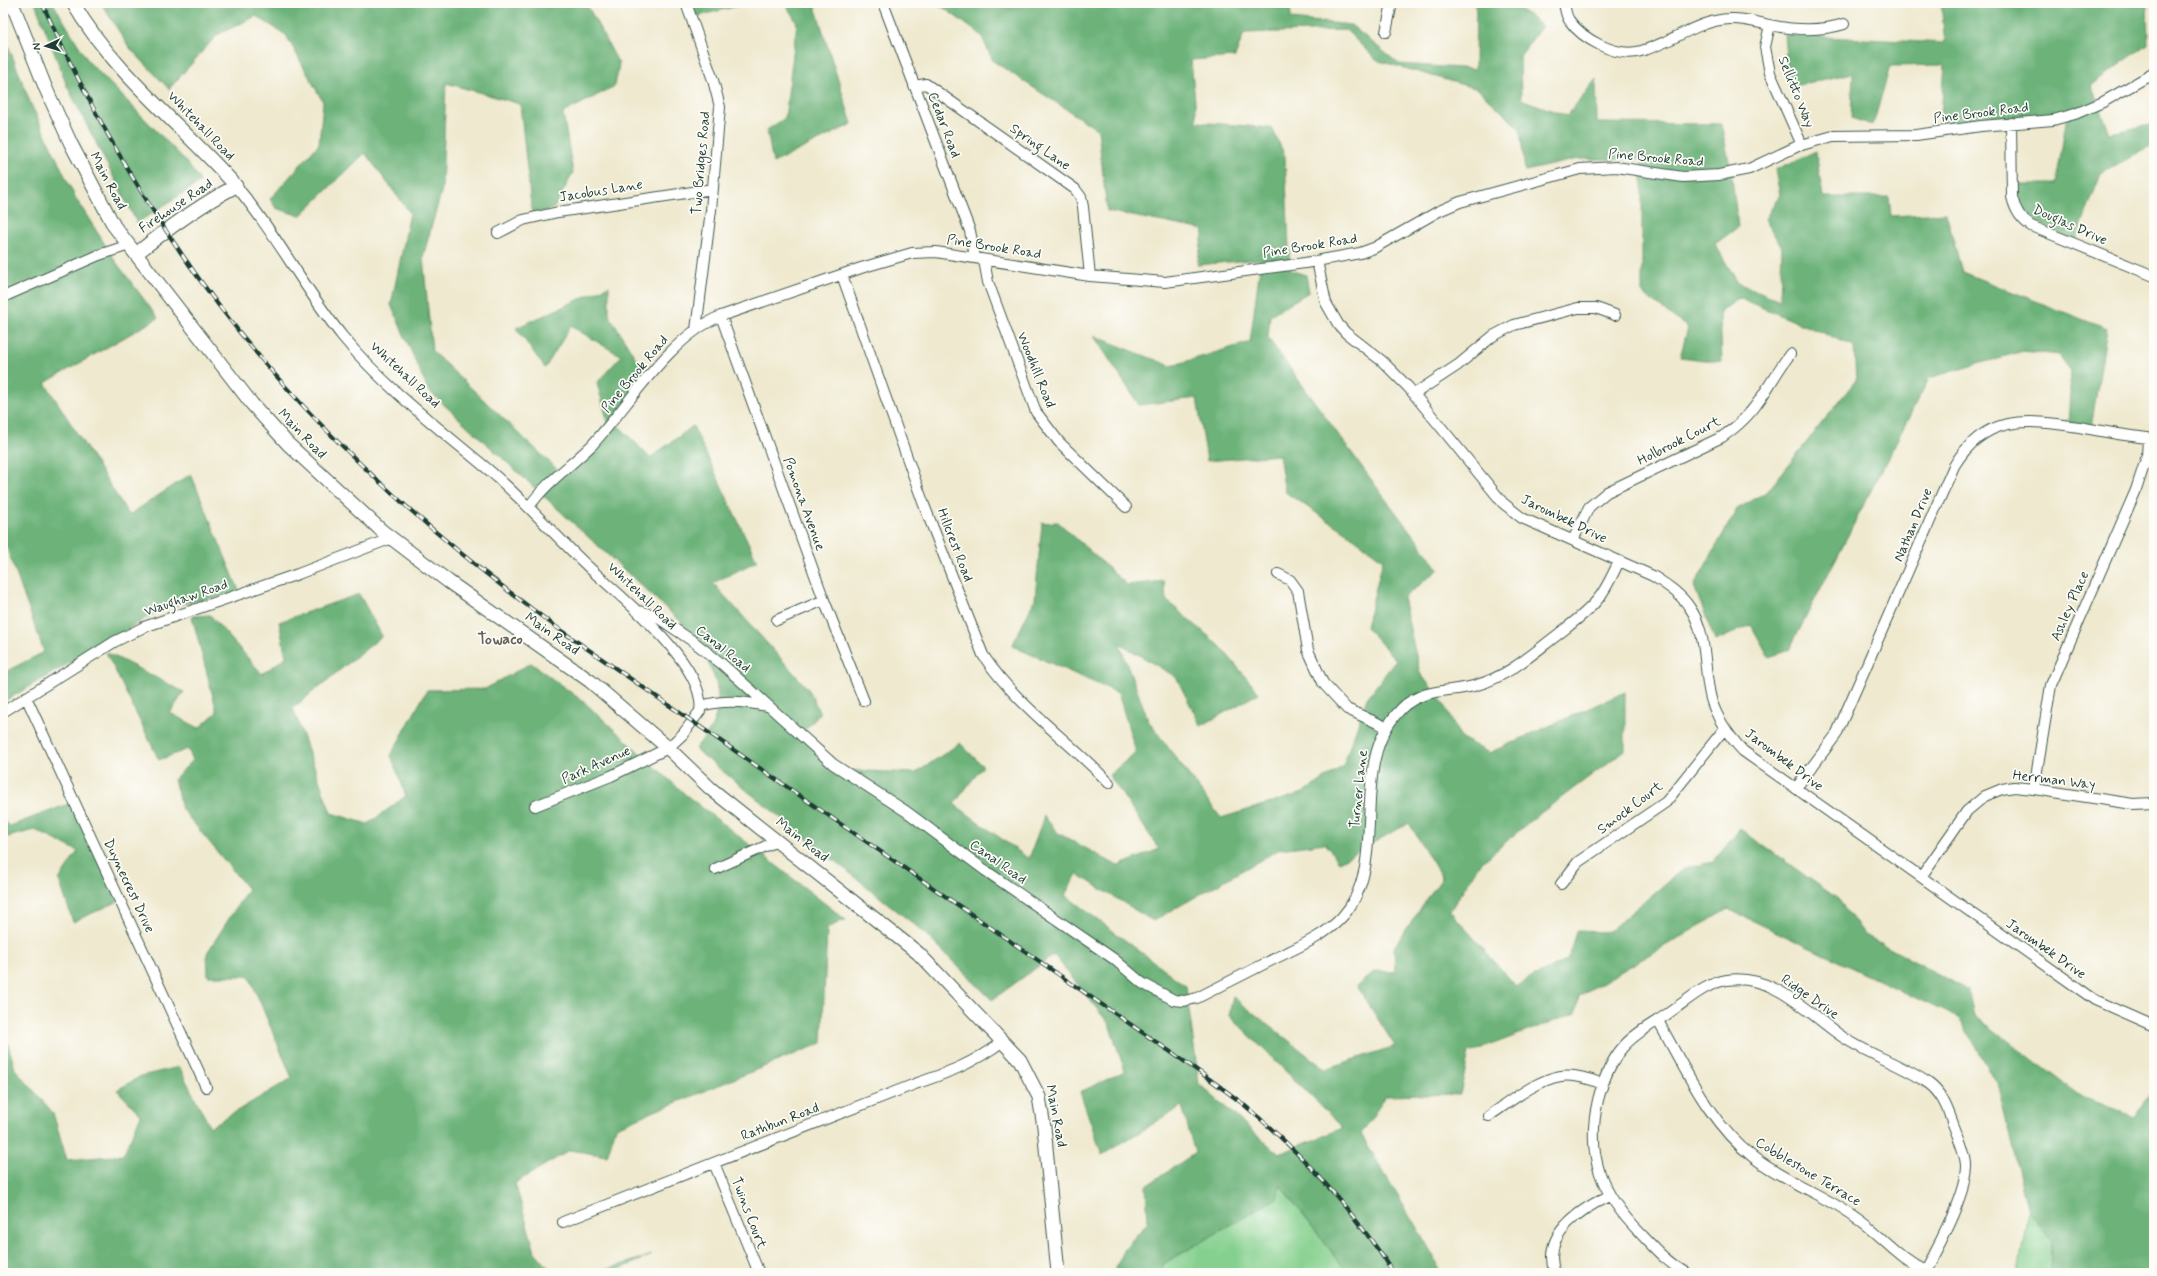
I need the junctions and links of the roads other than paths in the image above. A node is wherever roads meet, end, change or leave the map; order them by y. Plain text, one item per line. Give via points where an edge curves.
1 (12, 3) edge
2 (73, 3) edge
3 (686, 3) edge
4 (883, 3) edge
5 (1392, 3) edge
6 (1564, 3) edge
7 (1844, 24) dead end
8 (1770, 25) junction
9 (1386, 32) dead end
10 (2154, 73) edge
11 (914, 86) junction
12 (2011, 123) junction
13 (1802, 145) junction
14 (236, 186) junction
15 (713, 189) junction
16 (498, 233) dead end
17 (132, 250) junction
18 (979, 258) junction
19 (1317, 261) junction
20 (842, 275) junction
21 (1090, 276) junction
22 (2154, 276) edge
23 (3, 296) edge
24 (721, 316) junction
25 (1615, 316) dead end
26 (696, 330) junction
27 (1790, 354) dead end
28 (1414, 394) junction
29 (2151, 439) edge
30 (529, 507) junction
31 (1126, 507) dead end
32 (392, 538) junction
33 (1573, 540) junction
34 (1618, 561) junction
35 (1278, 574) dead end
36 (824, 600) junction
37 (635, 610) junction
38 (777, 620) dead end
39 (26, 697) junction
40 (864, 701) dead end
41 (701, 706) junction
42 (768, 706) junction
43 (3, 712) edge
44 (1386, 727) junction
45 (1725, 728) junction
46 (668, 748) junction
47 (1109, 783) dead end
48 (1796, 788) junction
49 (2034, 789) junction
50 (2154, 803) edge
51 (535, 806) dead end
52 (777, 841) junction
53 (715, 870) dead end
54 (1921, 877) junction
55 (1562, 884) dead end
56 (1225, 984) joint
57 (1658, 1020) junction
58 (2154, 1026) edge
59 (1003, 1041) junction
60 (1603, 1084) junction
61 (206, 1087) dead end
62 (1489, 1116) dead end
63 (714, 1163) junction
64 (1609, 1196) junction
65 (563, 1222) dead end
66 (1924, 1272) edge
67 (759, 1273) edge
68 (1058, 1273) edge
69 (1555, 1273) edge
70 (1686, 1273) edge

1 - 17 main road, Main Road via 71,144 114,226
2 - 14 main road, Whitehall Road via 94,35 125,72
3 - 15 street, Two Bridges Road via 720,107
4 - 11 street, Cedar Road
5 - 9 street
6 - 8 street via 1569,20 1592,42 1616,51 1640,52 1715,20 1740,18
7 - 8 street via 1826,30
8 - 13 street, Sellitto Way via 1766,47 1768,66
10 - 12 street, Pine Brook Road via 2103,102 2075,114 2053,120
11 - 18 street, Cedar Road
11 - 21 street, Spring Lane via 926,84 1075,189 1081,197 1083,207
12 - 13 street, Pine Brook Road via 1916,135 1833,136
12 - 22 street, Douglas Drive via 2012,197 2022,219 2031,226
13 - 19 street, Pine Brook Road via 1749,169 1719,175 1683,176 1616,167 1580,169 1460,202 1374,248
14 - 17 main road, Firehouse Road
14 - 30 street, Whitehall Road via 343,337 387,382
15 - 16 street, Jacobus Lane via 558,212 523,220
15 - 26 street, Two Bridges Road
17 - 23 street via 99,255
17 - 32 main road, Main Road via 276,431 338,492
18 - 20 street, Pine Brook Road via 936,252 912,253
18 - 21 street, Pine Brook Road
18 - 31 street, Woodhill Road via 1036,412 1059,442
19 - 21 street, Pine Brook Road via 1166,282
19 - 28 street, Jarombek Drive via 1326,303 1338,324 1382,361
20 - 24 street, Pine Brook Road
20 - 47 street, Hillcrest Road via 924,505 983,655 1014,693
24 - 26 street, Pine Brook Road
24 - 36 street, Pomona Avenue
25 - 28 street via 1596,308 1578,308 1514,325 1493,336
26 - 30 street, Pine Brook Road via 668,355 600,436 539,493
27 - 33 street, Holbrook Court via 1758,405 1741,423 1722,437 1607,492 1589,507
28 - 33 street, Jarombek Drive via 1503,503 1522,518
29 - 48 street, Nathan Drive via 2026,421 1996,426 1967,447 1954,466 1836,735
29 - 49 street, Ashley Place via 2136,490 2051,685
30 - 37 street, Whitehall Road
32 - 39 street, Waughaw Road via 298,574 144,627 114,642
32 - 46 main road, Main Road via 449,582 590,681
33 - 34 street, Jarombek Drive
34 - 44 street, Turner Lane via 1606,588 1592,607 1505,674 1477,685 1425,694 1404,706
34 - 45 street, Jarombek Drive via 1653,576 1668,586 1689,607 1700,628 1712,700
35 - 44 street via 1290,580 1298,591 1308,650 1322,683 1347,709
36 - 38 street
36 - 40 street, Pomona Avenue
37 - 41 street, Whitehall Road via 677,654 691,674
37 - 42 street, Canal Road via 654,615 694,642
39 - 43 street, Waughaw Road
39 - 61 street, Duynecrest Drive
41 - 42 street via 733,700
41 - 46 street via 683,734
42 - 56 street, Canal Road via 833,764 908,812 973,861 1114,959 1147,986 1174,1000 1184,1001 1197,998
44 - 56 street, Turner Lane via 1378,745 1373,769 1364,874 1350,907 1339,921 1325,932
45 - 48 street, Jarombek Drive via 1743,750
45 - 55 street, Smock Court via 1666,802 1578,862
46 - 51 street, Park Avenue via 611,776
46 - 52 main road, Main Road via 711,789
48 - 54 street, Jarombek Drive
49 - 50 street, Herrman Way via 2133,804
49 - 54 street, Herrman Way via 2002,789 1975,803
52 - 53 street
52 - 59 main road, Main Road via 918,953
54 - 58 street, Jarombek Drive via 2095,1000
57 - 60 street, Ridge Drive via 1630,1039 1622,1048 1609,1068
57 - 66 street, Cobblestone Terrace via 1712,1114 1740,1146 1768,1167 1857,1218 1893,1251
57 - 66 street, Ridge Drive via 1708,986 1737,979 1761,983 1783,992 1851,1043 1928,1083 1947,1107 1966,1167 1959,1196
59 - 63 street, Rathbun Road via 961,1068
59 - 68 main road, Main Road via 1020,1060 1039,1097
60 - 62 street via 1578,1076 1554,1077
60 - 64 street, Ridge Drive via 1593,1136 1596,1160
63 - 65 street, Rathbun Road
63 - 67 street, Twins Court
64 - 69 street via 1579,1212 1554,1241 1552,1258
64 - 70 street, Ridge Drive via 1624,1217 1658,1252

